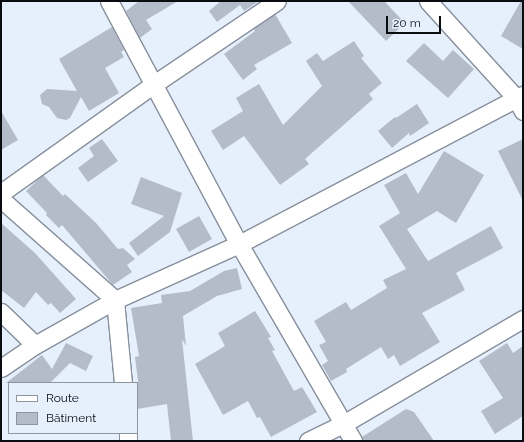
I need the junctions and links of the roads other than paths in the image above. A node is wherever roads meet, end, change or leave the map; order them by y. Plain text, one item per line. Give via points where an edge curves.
1 (109, 1) edge
2 (277, 1) edge
3 (428, 1) edge
4 (154, 84) junction
5 (521, 101) edge
6 (1, 193) edge
7 (1, 199) edge
8 (239, 244) junction
9 (115, 300) junction
10 (1, 312) edge
11 (523, 318) edge
12 (35, 345) junction
13 (1, 368) edge
14 (123, 382) edge
15 (343, 424) junction
16 (308, 441) edge
17 (353, 441) edge

1 - 4 street
2 - 4 street
3 - 5 street
4 - 6 street
4 - 8 street
5 - 8 street
7 - 9 street
8 - 9 street
8 - 15 street
9 - 12 street
9 - 14 street
10 - 12 street
11 - 15 street
12 - 13 street
15 - 16 street
15 - 17 street

